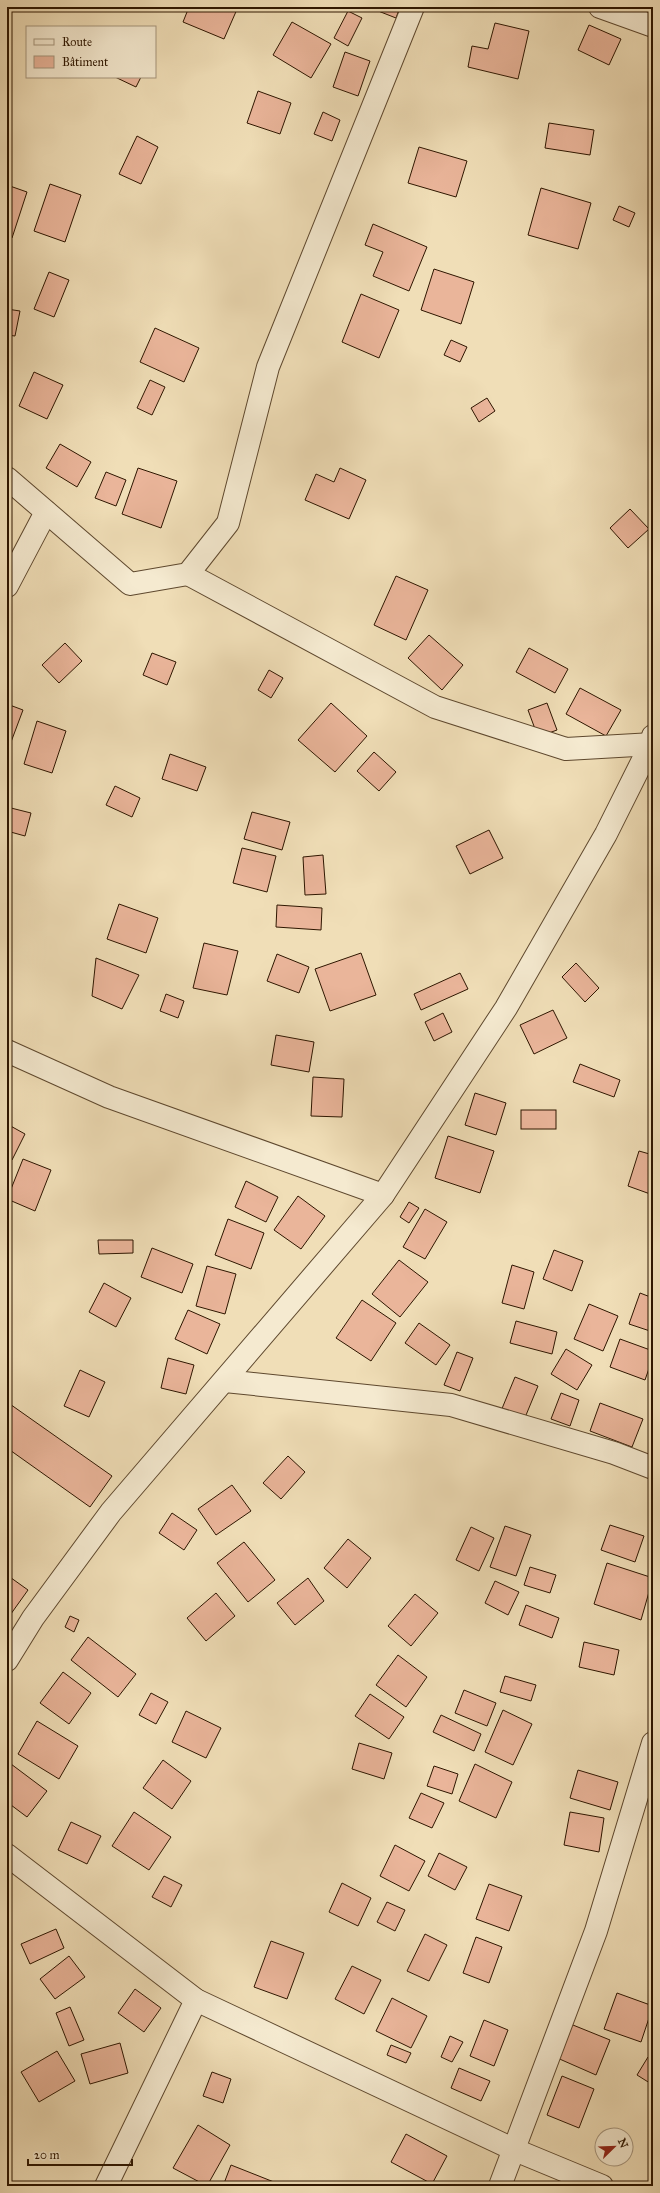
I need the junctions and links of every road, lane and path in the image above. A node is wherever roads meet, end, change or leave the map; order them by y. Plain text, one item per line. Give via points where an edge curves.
1 (413, 7) edge
2 (600, 7) edge
3 (653, 26) edge
4 (7, 478) edge
5 (46, 512) junction
6 (188, 574) junction
7 (7, 586) edge
8 (652, 741) edge
9 (7, 1051) edge
10 (383, 1195) junction
11 (224, 1381) junction
12 (653, 1468) edge
13 (7, 1660) edge
14 (653, 1743) edge
15 (7, 1856) edge
16 (196, 2000) junction
17 (515, 2150) junction
18 (106, 2186) edge
19 (500, 2186) edge
20 (602, 2186) edge

1 - 6 street via 268,367 228,523
2 - 3 street
4 - 5 street
5 - 6 street via 130,584
5 - 7 street
6 - 8 street via 435,707 566,749
8 - 10 street via 606,834 506,1008
9 - 10 street via 109,1097
10 - 11 street
11 - 12 street via 451,1405 614,1453
11 - 13 street via 111,1512 33,1618
14 - 17 street via 596,1931
15 - 16 street
16 - 17 street
16 - 18 street
17 - 19 street
17 - 20 street

